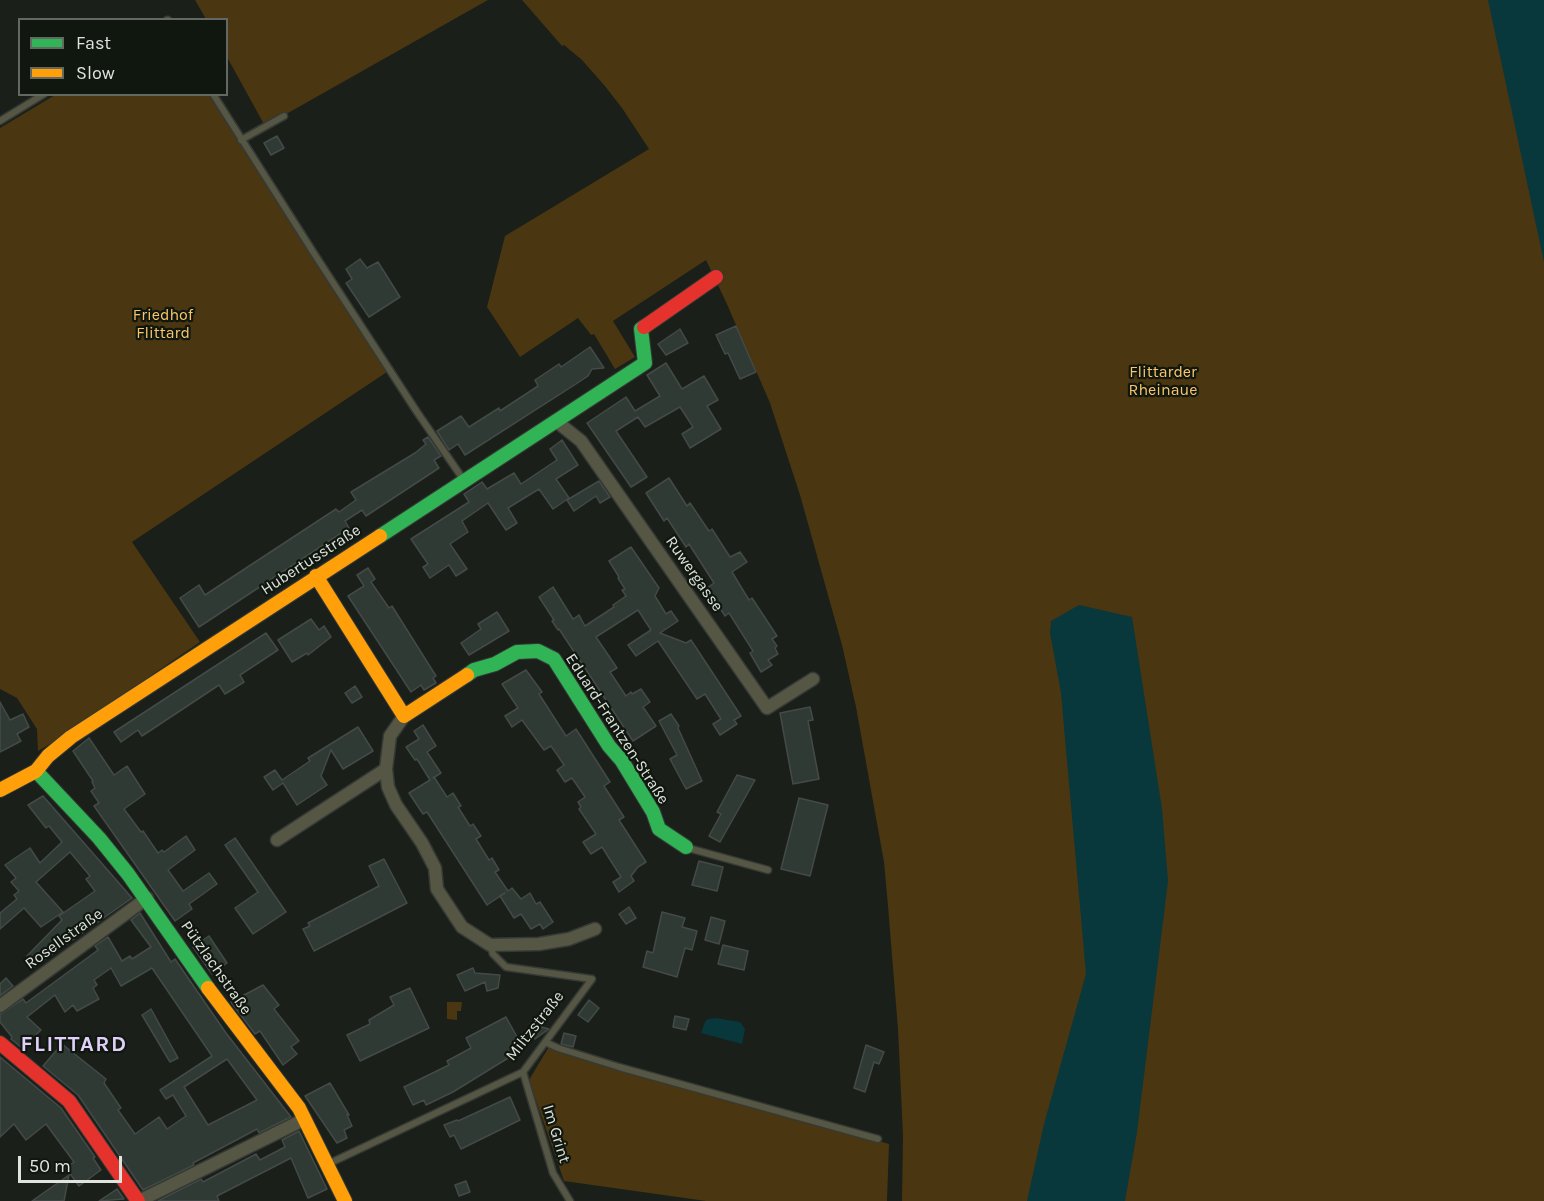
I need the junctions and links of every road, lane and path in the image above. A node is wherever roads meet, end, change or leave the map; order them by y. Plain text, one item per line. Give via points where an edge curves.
1 (41, 96) edge
2 (214, 96) edge
3 (284, 116) dead end
4 (0, 121) edge
5 (241, 140) junction
6 (716, 277) dead end
7 (556, 421) junction
8 (464, 481) junction
9 (316, 576) junction
10 (813, 679) dead end
11 (404, 716) junction
12 (386, 769) junction
13 (36, 771) junction
14 (0, 790) edge
15 (277, 840) dead end
16 (686, 847) joint
17 (768, 870) dead end
18 (147, 898) junction
19 (595, 929) dead end
20 (490, 945) junction
21 (0, 1006) edge
22 (0, 1042) edge
23 (545, 1042) junction
24 (523, 1072) junction
25 (305, 1119) junction
26 (878, 1139) dead end
27 (328, 1164) junction
28 (139, 1201) edge
29 (345, 1201) edge
30 (570, 1201) edge

1 - 4 lane
2 - 5 lane
3 - 5 lane
5 - 8 lane
6 - 7 street, Hubertusstraße via 641,329 645,363
7 - 8 street, Hubertusstraße
7 - 10 street, Ruwergasse via 581,441 767,708
8 - 9 street, Hubertusstraße
9 - 11 street
9 - 13 street, Hubertusstraße via 71,737
11 - 12 street, Miltzstraße via 390,736
11 - 16 street, Eduard-Frantzen-Straße via 474,670 517,652 538,651 554,659 632,778 659,829
12 - 15 street
12 - 20 street, Miltzstraße via 396,805 435,868 437,889 462,927
13 - 14 street, Hubertusstraße
13 - 18 street, Pützlachstraße via 99,838
16 - 17 lane
18 - 21 street, Rosellstraße
18 - 25 street, Pützlachstraße
19 - 20 street via 539,944
20 - 23 lane, Miltzstraße via 506,967 592,979
22 - 28 street via 69,1101
23 - 24 lane, Miltzstraße
23 - 26 lane via 619,1067
24 - 27 lane, Miltzstraße
24 - 30 lane, Im Grint via 553,1173
25 - 27 street, Pützlachstraße
25 - 28 street
27 - 29 street, Pützlachstraße

